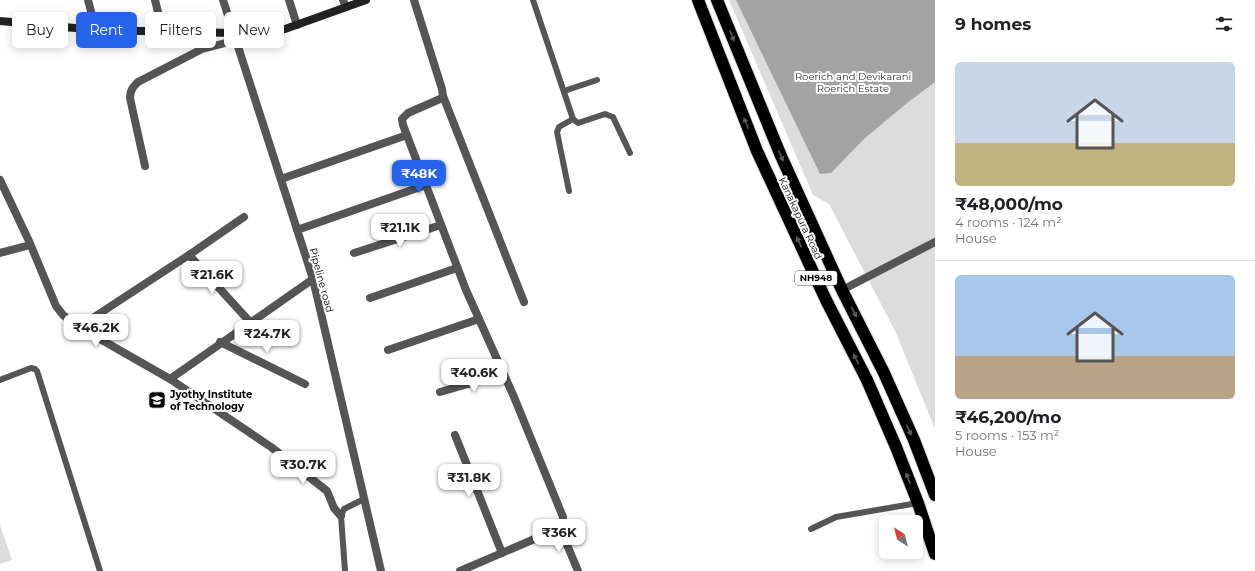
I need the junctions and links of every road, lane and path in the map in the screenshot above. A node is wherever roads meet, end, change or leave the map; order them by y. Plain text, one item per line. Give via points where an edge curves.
1 (88, 0) edge
2 (155, 0) edge
3 (223, 0) edge
4 (289, 0) edge
5 (366, 0) edge
6 (414, 0) edge
7 (533, 0) edge
8 (698, 0) edge
9 (717, 0) edge
10 (344, 4) edge
11 (91, 12) edge
12 (158, 12) edge
13 (227, 12) edge
14 (0, 21) edge
15 (297, 24) junction
16 (76, 28) edge
17 (284, 29) edge
18 (224, 41) edge
19 (239, 48) edge
20 (597, 80) dead end
21 (564, 92) junction
22 (443, 96) junction
23 (573, 119) junction
24 (407, 135) junction
25 (630, 153) dead end
26 (145, 166) dead end
27 (281, 179) junction
28 (0, 180) edge
29 (426, 185) junction
30 (569, 191) dead end
31 (244, 217) dead end
32 (441, 224) junction
33 (297, 230) junction
34 (935, 242) edge
35 (30, 245) junction
36 (0, 253) edge
37 (354, 253) dead end
38 (189, 255) junction
39 (457, 268) junction
40 (313, 280) junction
41 (842, 290) junction
42 (370, 298) dead end
43 (524, 302) dead end
44 (479, 319) junction
45 (250, 322) junction
46 (79, 327) junction
47 (220, 342) junction
48 (388, 350) dead end
49 (503, 374) junction
50 (170, 379) junction
51 (0, 380) edge
52 (305, 384) dead end
53 (440, 392) dead end
54 (455, 435) dead end
55 (935, 495) edge
56 (364, 499) junction
57 (918, 503) junction
58 (341, 516) junction
59 (560, 528) junction
60 (811, 529) dead end
61 (502, 553) junction
62 (935, 554) edge
63 (345, 562) junction
64 (100, 571) edge
65 (341, 571) edge
66 (346, 571) edge
67 (381, 571) edge
68 (460, 571) edge
69 (578, 571) edge

1 - 11 street
2 - 12 street
3 - 13 street, Pipeline road
4 - 15 street
5 - 10 street
6 - 22 street
7 - 21 lane
57 -> 8 highway, Kanakapura Road / NH948 via 867,380 826,300 756,151
9 -> 41 highway, Kanakapura Road / NH948 via 781,156
10 - 15 street
14 - 16 street
15 - 17 street
18 - 26 street via 202,49 133,87 130,98
19 - 27 street, Pipeline road
20 - 21 lane
21 - 23 lane
22 - 24 street via 408,113 402,119
22 - 43 street
23 - 25 lane via 578,123 606,114 613,117
23 - 30 lane via 559,127 557,132
24 - 27 street
24 - 29 street
27 - 33 street, Pipeline road
28 - 35 street
29 - 32 street
29 - 33 street
31 - 38 street
32 - 37 street
32 - 39 street
33 - 40 street, Pipeline road
34 - 41 street
35 - 36 street
35 - 46 street via 56,306
38 - 45 street
38 - 46 street
39 - 42 street
39 - 44 street
40 - 45 street
40 - 56 street, Pipeline road
41 -> 55 highway, Kanakapura Road / NH948 via 884,373
44 - 48 street
44 - 49 street
45 - 47 street
46 - 50 street
47 - 50 street
47 - 52 street
49 - 53 street
49 - 59 street via 563,517
50 - 58 street via 271,447 327,491 334,508
51 - 64 lane via 31,368 37,371
54 - 61 street
56 - 58 lane via 344,509
56 - 67 street, Pipeline road
57 - 60 lane via 836,516
57 - 62 highway, Kanakapura Road / NH948
58 - 63 lane
59 - 61 street
59 - 69 street
61 - 68 street
63 - 65 lane
63 - 66 lane

